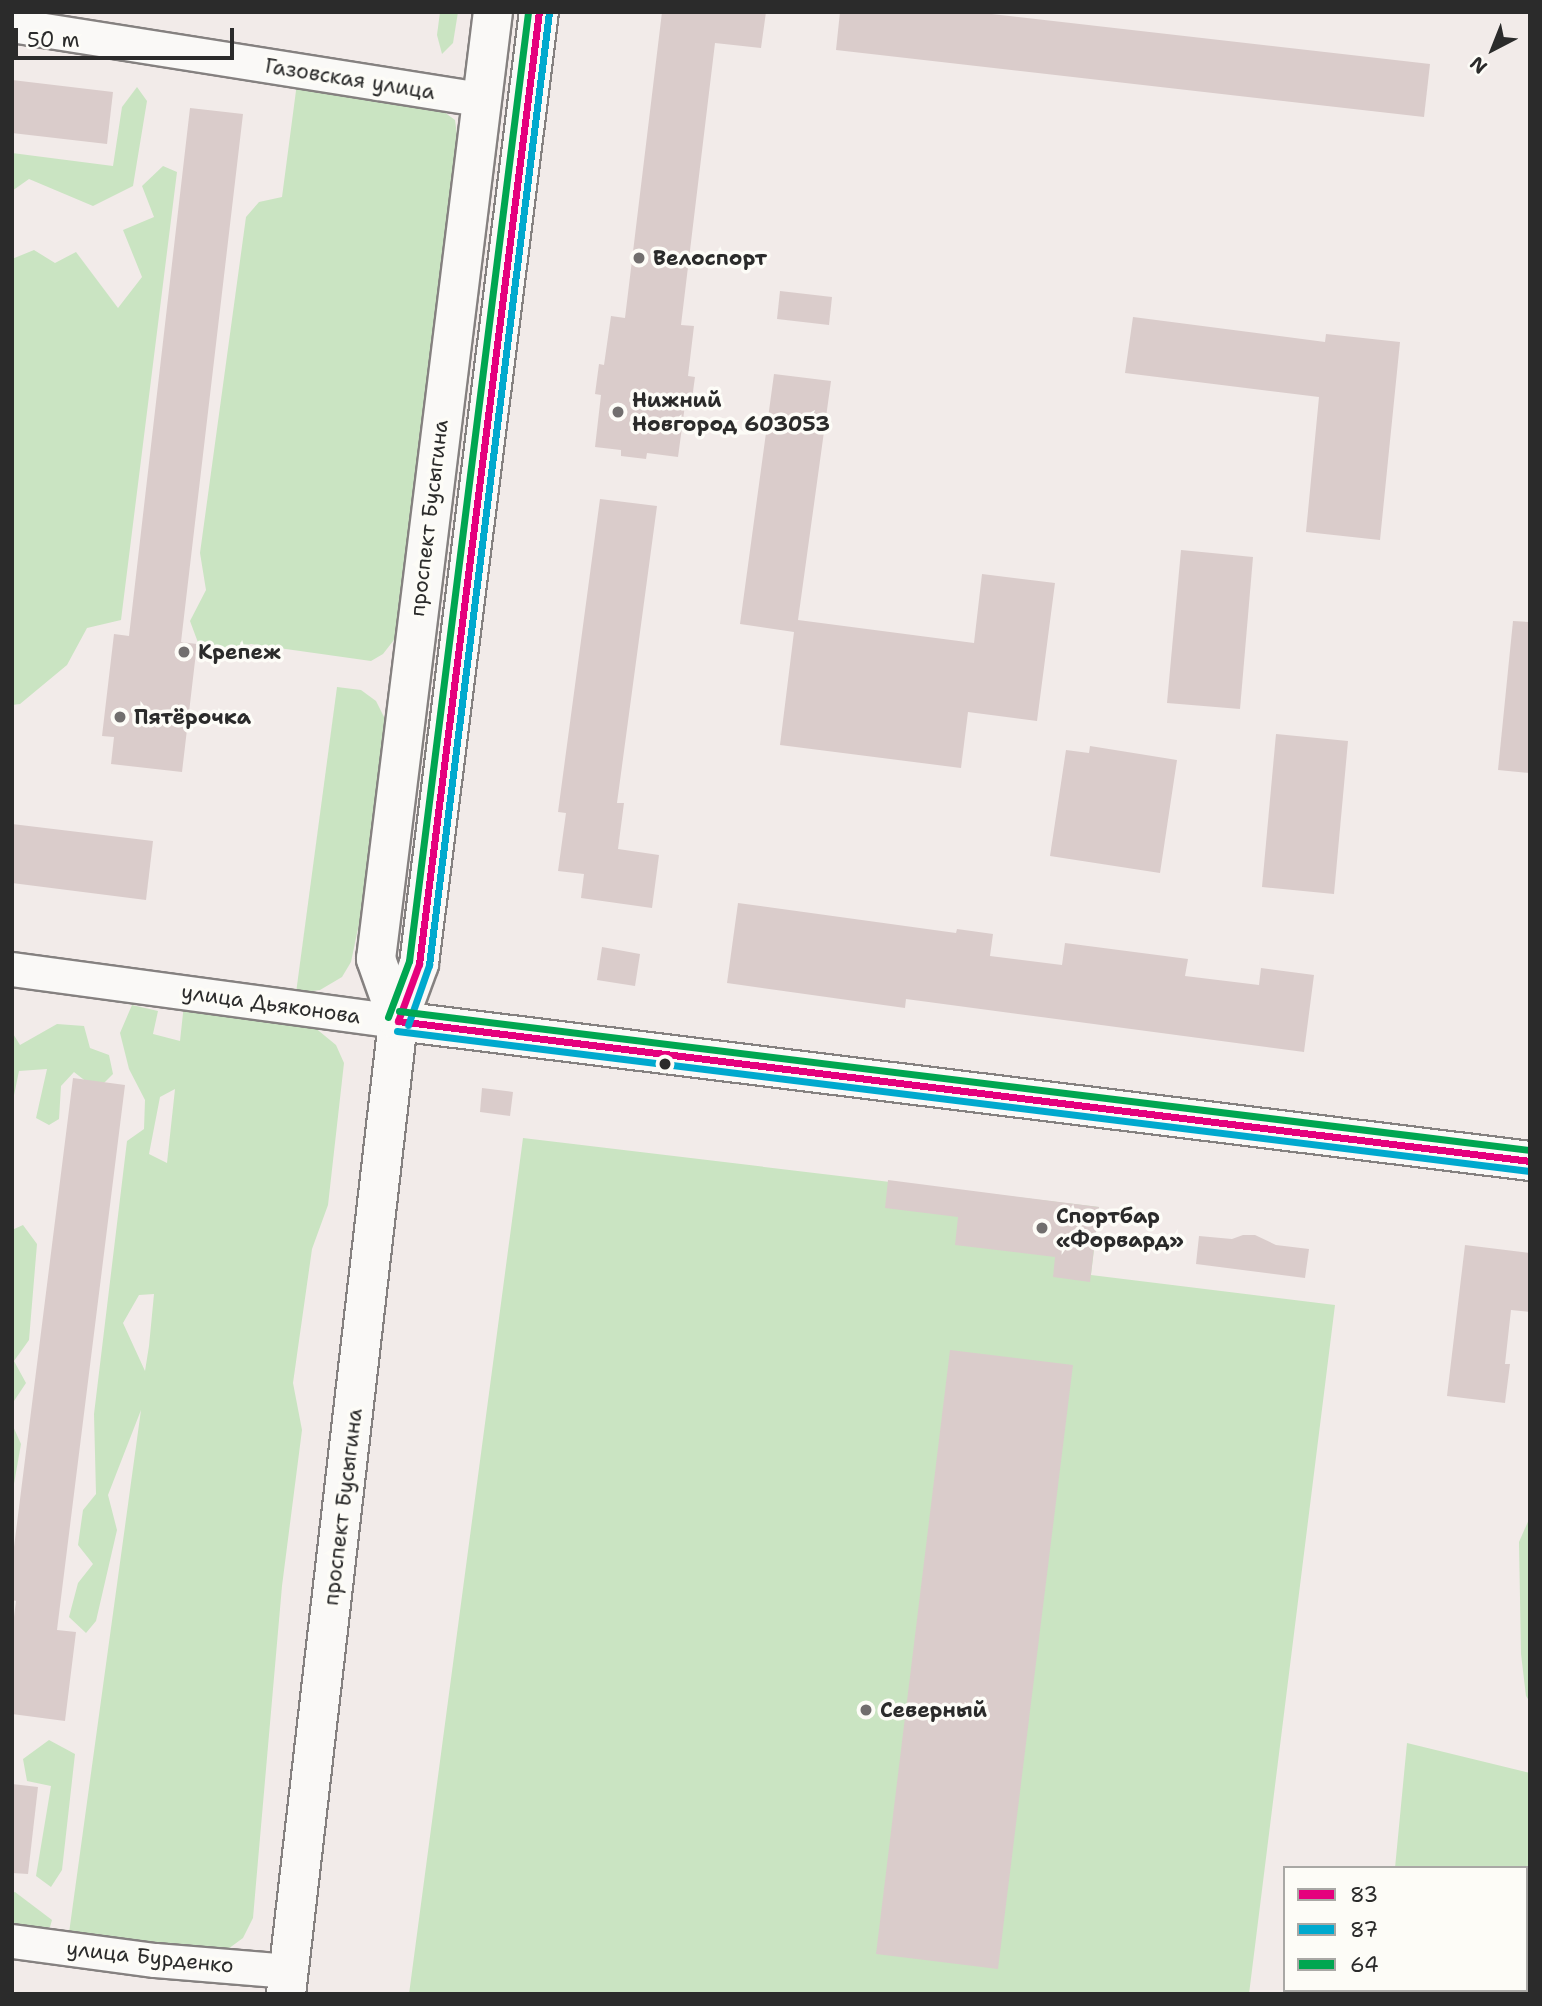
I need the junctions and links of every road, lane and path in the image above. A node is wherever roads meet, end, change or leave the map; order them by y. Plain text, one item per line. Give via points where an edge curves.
1 (493, 12) edge
2 (539, 12) edge
3 (12, 25) edge
4 (481, 99) junction
5 (12, 969) edge
6 (398, 1021) junction
7 (1530, 1161) edge
8 (12, 1941) edge
9 (287, 1982) edge

1 - 4 main road, проспект Бусыгина
2 - 6 main road, проспект Бусыгина via 419,964
3 - 4 street, Газовская улица
4 - 6 main road, проспект Бусыгина via 376,959
5 - 6 street, улица Дьяконова
6 - 7 main road, улица Дьяконова
6 - 9 main road, проспект Бусыгина
8 - 9 street, улица Бурденко

